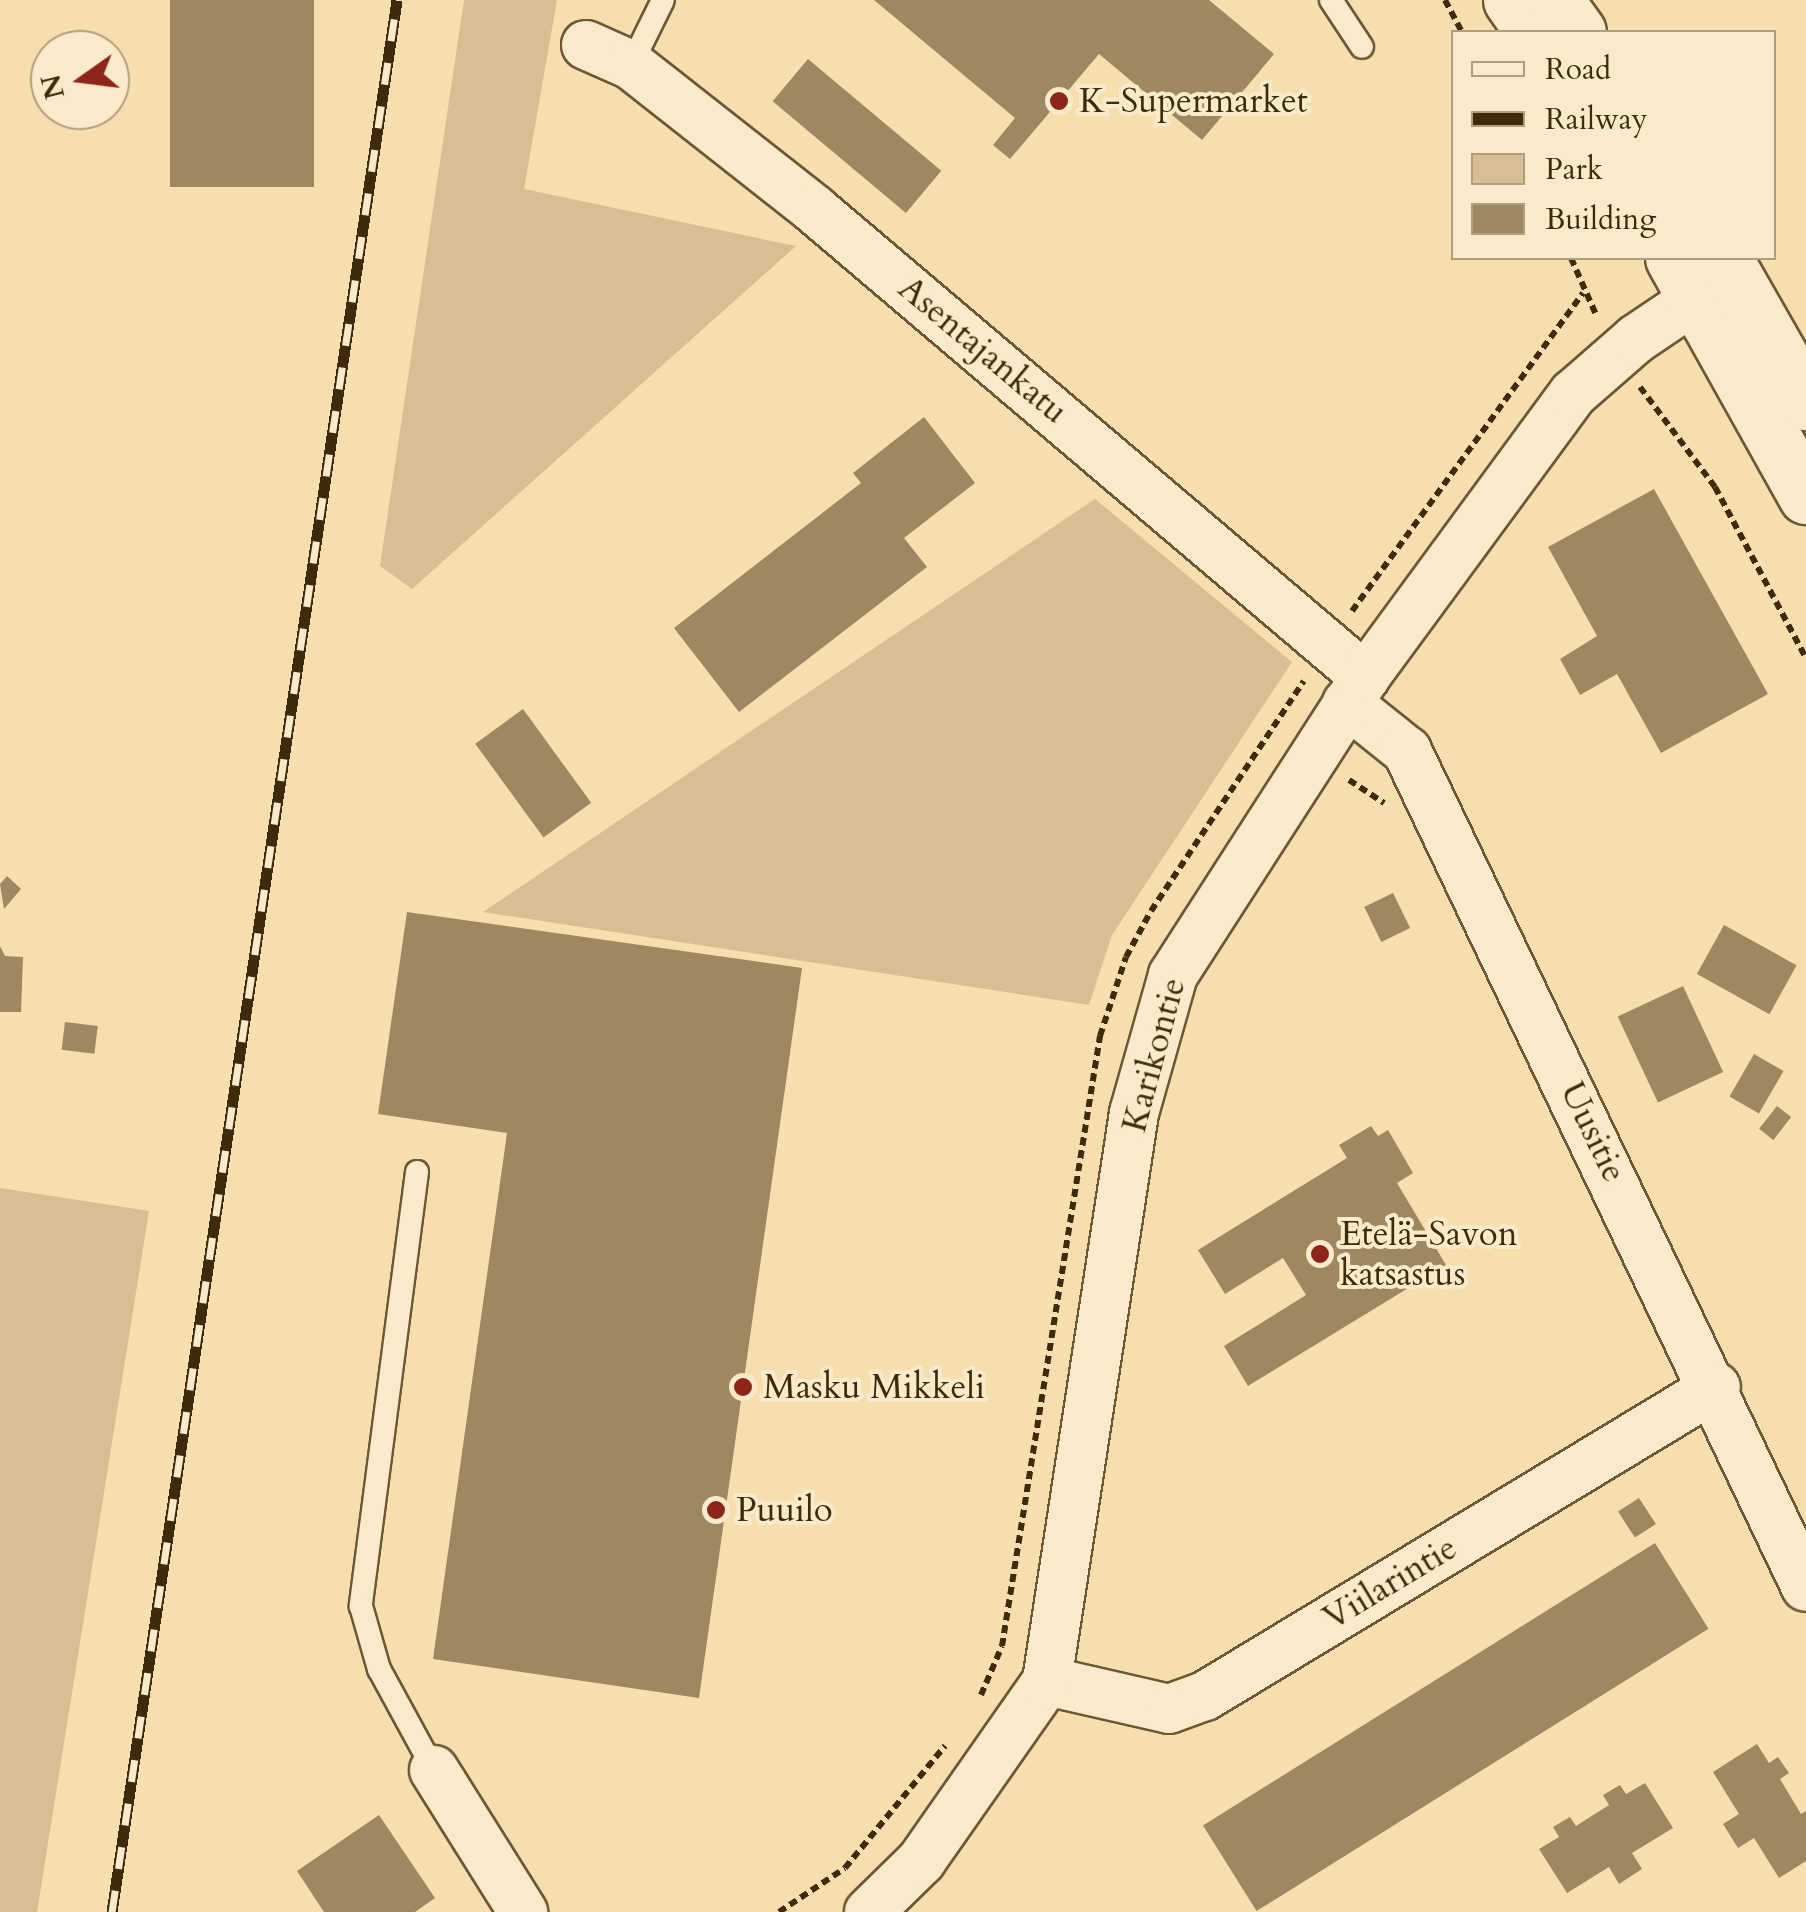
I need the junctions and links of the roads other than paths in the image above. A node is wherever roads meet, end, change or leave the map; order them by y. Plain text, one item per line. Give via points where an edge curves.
1 (663, 0) edge
2 (1331, 0) edge
3 (1510, 0) edge
4 (1555, 0) edge
5 (1531, 30) edge
6 (1577, 30) edge
7 (586, 45) dead end
8 (1362, 47) dead end
9 (631, 65) junction
10 (1706, 272) edge
11 (1806, 402) edge
12 (1806, 496) edge
13 (1356, 690) junction
14 (417, 1172) dead end
15 (1716, 1386) junction
16 (1806, 1587) edge
17 (1046, 1682) junction
18 (434, 1770) joint
19 (522, 1912) edge
20 (869, 1912) edge

1 - 9 lane
2 - 8 lane
3 - 5 main road
4 - 6 main road
7 - 9 street, Asentajankatu
9 - 13 street, Asentajankatu via 815,210
10 - 11 main road
10 - 12 main road
10 - 13 street, Karikontie via 1573,394
13 - 15 street, Uusitie via 1408,751
13 - 17 street, Karikontie via 1199,926 1152,1035 1134,1113
14 - 18 lane via 361,1606 386,1684
15 - 16 street, Uusitie
15 - 17 street, Viilarintie via 1205,1696 1169,1709
17 - 20 street, Karikontie via 921,1862
18 - 19 street

